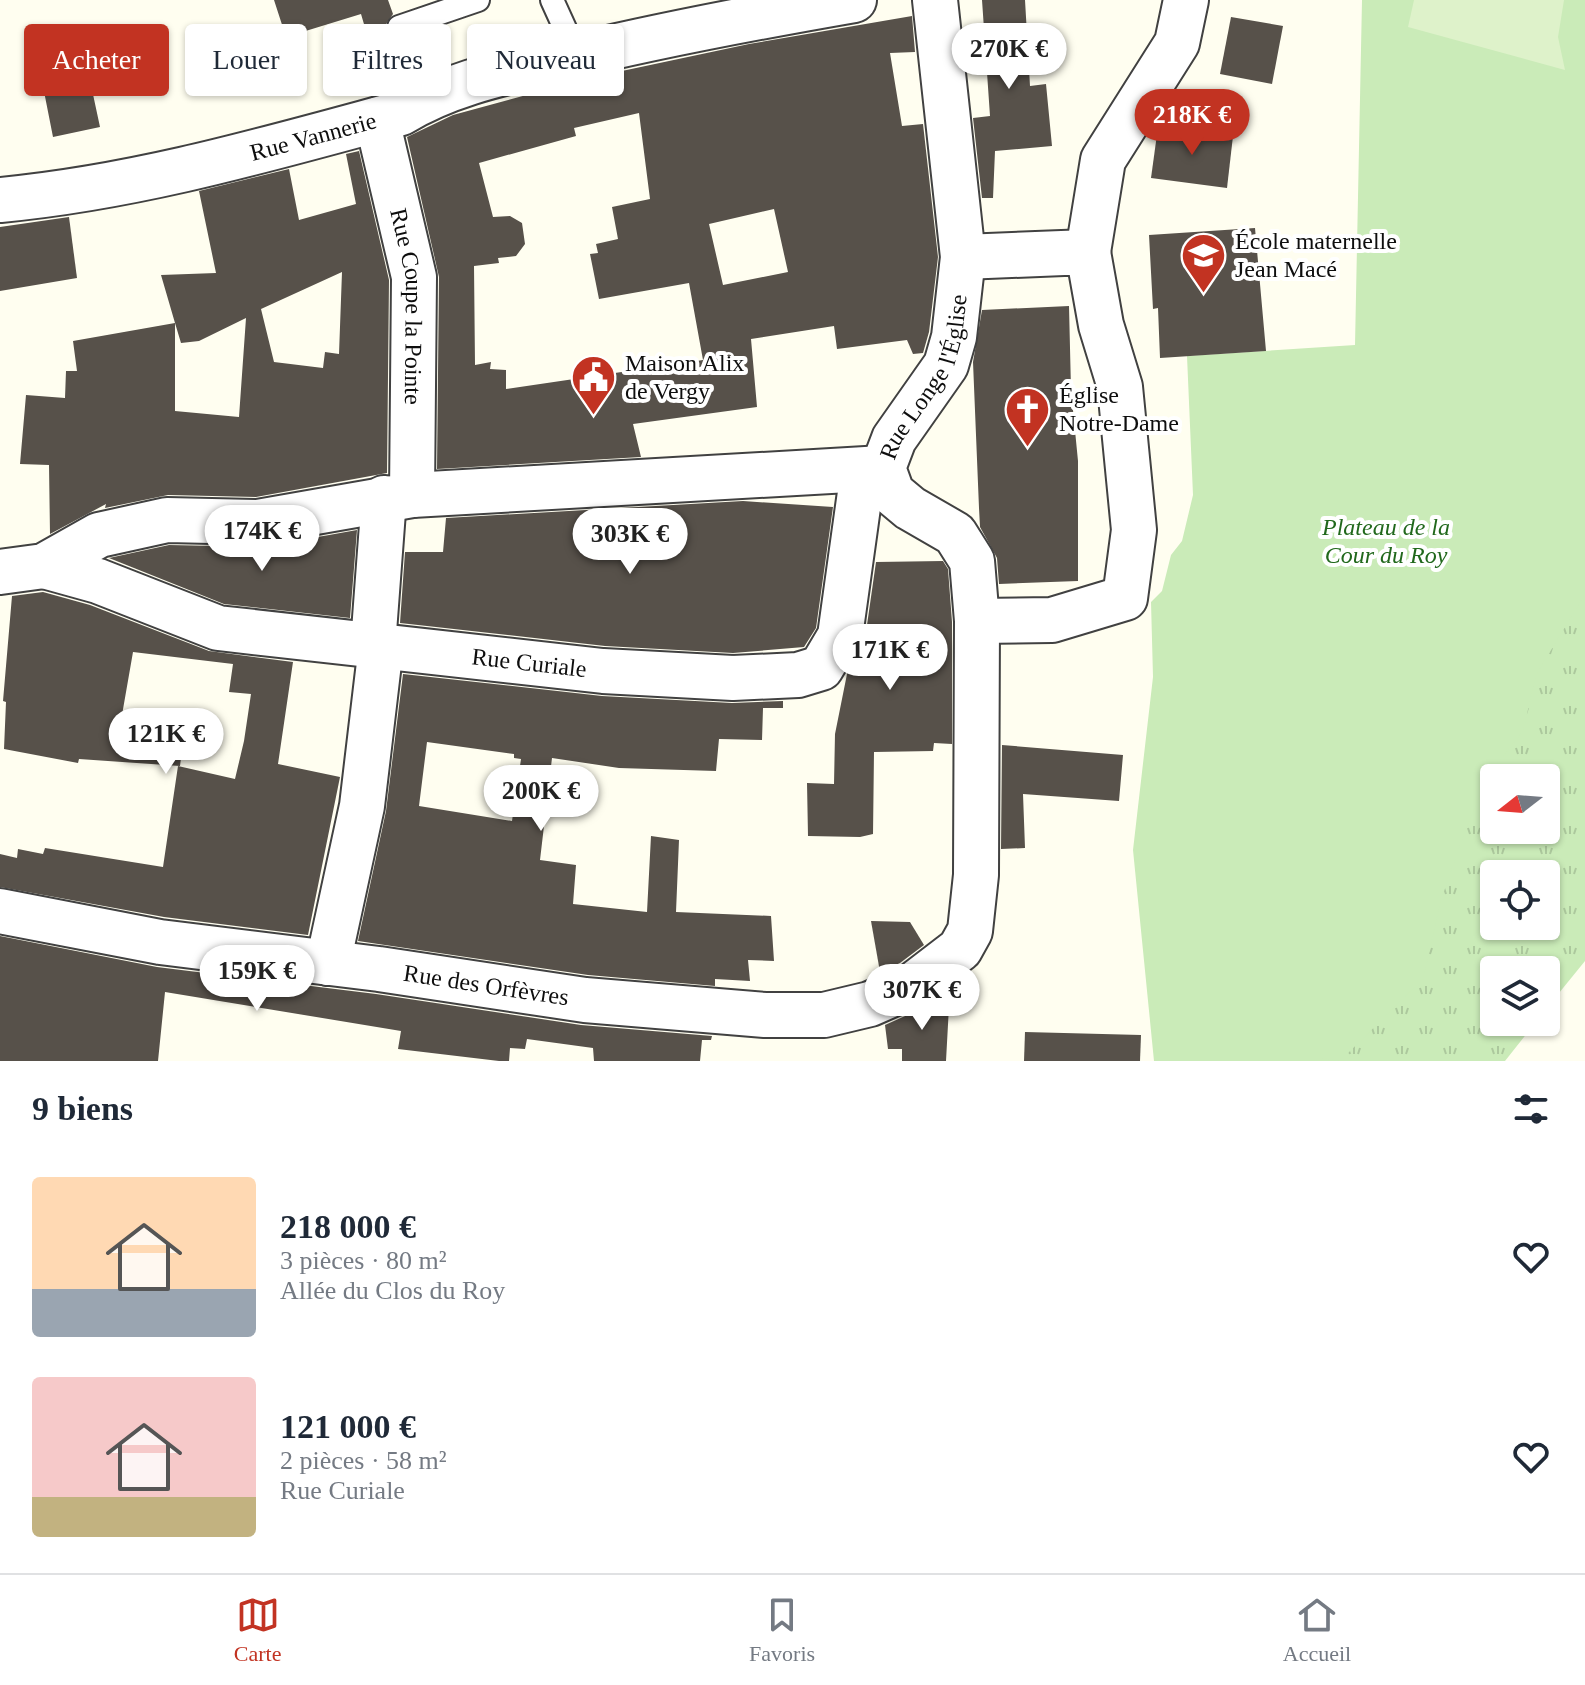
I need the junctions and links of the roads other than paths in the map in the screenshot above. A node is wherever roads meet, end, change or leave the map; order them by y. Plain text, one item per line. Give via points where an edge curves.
1 (478, 0) edge
2 (552, 0) edge
3 (854, 0) edge
4 (935, 0) edge
5 (1186, 0) edge
6 (408, 24) edge
7 (563, 24) edge
8 (624, 44) edge
9 (467, 83) edge
10 (377, 120) junction
11 (0, 200) edge
12 (1088, 252) junction
13 (963, 257) junction
14 (873, 469) junction
15 (398, 496) junction
16 (44, 566) junction
17 (0, 572) edge
18 (977, 621) junction
19 (377, 645) junction
20 (0, 911) edge
21 (960, 949) joint
22 (328, 963) junction

1 - 6 lane
2 - 7 lane
3 - 8 street, Rue Vannerie
4 - 13 street, Rue Longe l'Église
5 - 12 street via 1177,43 1103,160
9 - 10 street, Rue Vannerie
10 - 11 street, Rue Vannerie via 197,169 59,195
10 - 15 street, Rue Coupe la Pointe via 414,277
12 - 13 street
12 - 18 street via 1101,325 1120,387 1134,530 1125,598 1052,620
13 - 14 street, Rue Longe l'Église via 946,365
14 - 15 street
14 - 18 street, Rue Longe l'Église via 910,508 955,534 972,561
14 - 19 street, Rue Curiale via 840,636 821,668 798,675 733,678 617,672
15 - 16 street via 258,522 167,520 99,535
15 - 19 street, Rue Coupe la Pointe
16 - 17 street
16 - 19 street, Rue Curiale via 218,628
18 - 21 street, Rue Longe l'Église via 976,875 970,931
19 - 22 street, Rue Coupe la Pointe via 362,806
20 - 22 street, Rue des Orfèvres via 160,942
21 - 22 street, Rue des Orfèvres via 913,985 870,1004 824,1015 585,1000

